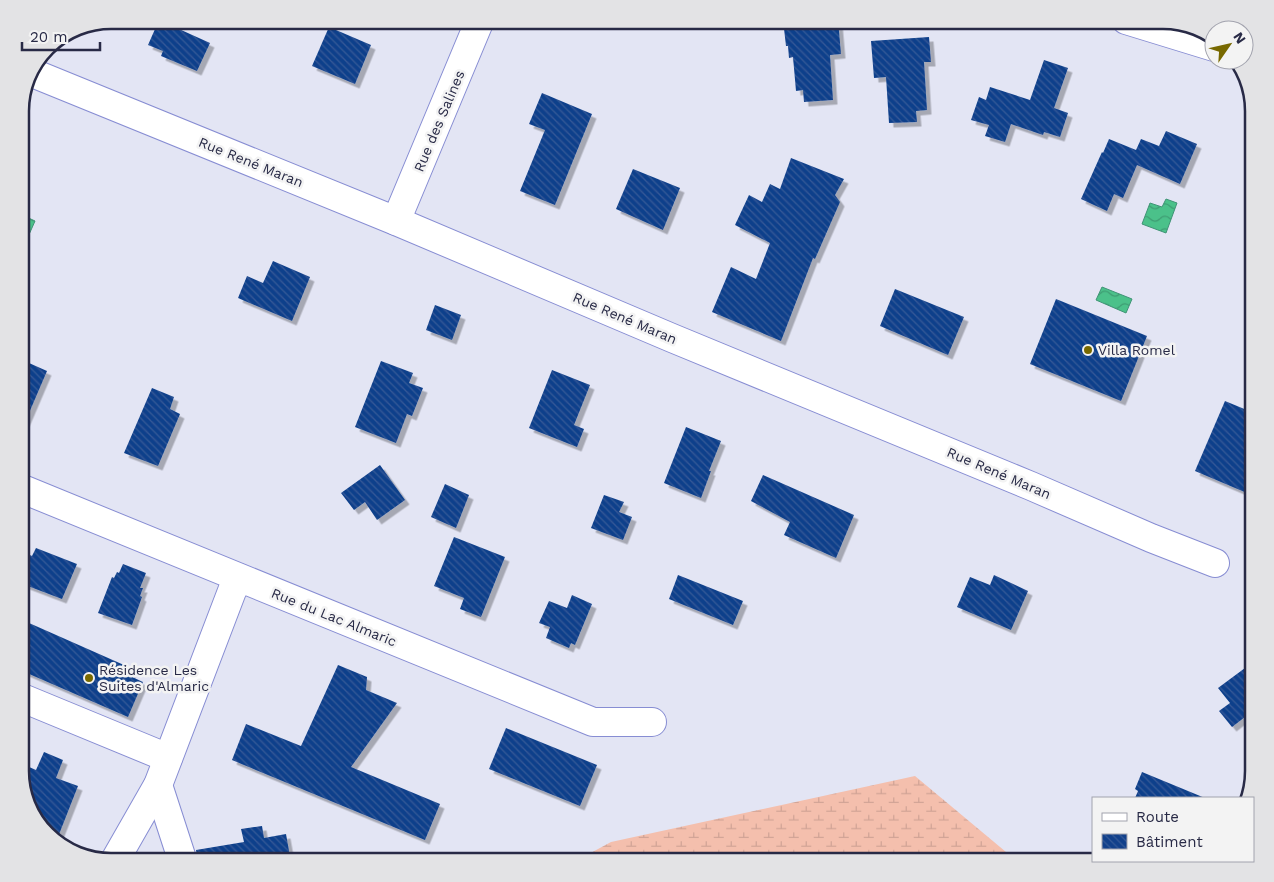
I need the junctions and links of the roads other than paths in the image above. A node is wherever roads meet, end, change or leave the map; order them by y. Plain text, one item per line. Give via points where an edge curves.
1 (476, 29) edge
2 (1155, 29) edge
3 (1204, 44) edge
4 (38, 75) edge
5 (396, 221) junction
6 (29, 492) edge
7 (1215, 563) dead end
8 (239, 578) junction
9 (29, 701) edge
10 (652, 722) dead end
11 (168, 758) junction
12 (158, 785) junction
13 (119, 853) edge
14 (179, 853) edge

1 - 5 street, Rue des Salines
2 - 3 street
4 - 5 street, Rue René Maran
5 - 7 street, Rue René Maran
6 - 8 street, Rue du Lac Almaric
8 - 10 street, Rue du Lac Almaric via 593,722
8 - 11 street
9 - 11 street
11 - 12 street
12 - 13 street
12 - 14 street

